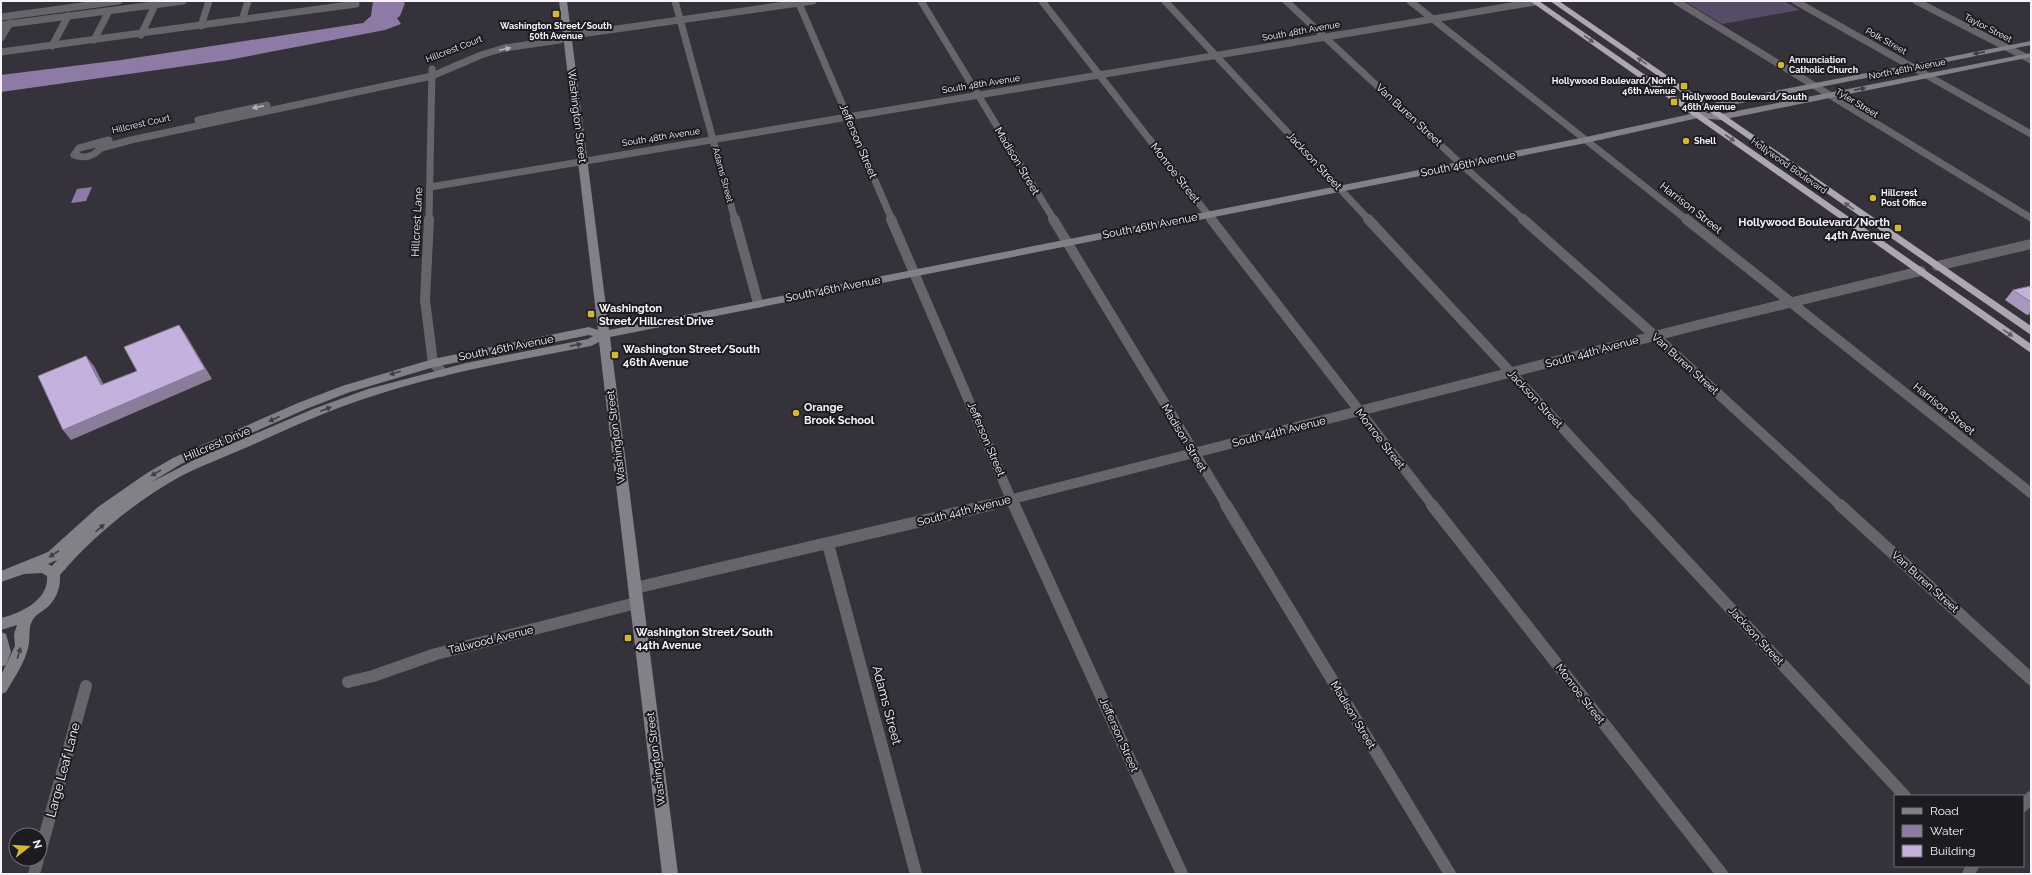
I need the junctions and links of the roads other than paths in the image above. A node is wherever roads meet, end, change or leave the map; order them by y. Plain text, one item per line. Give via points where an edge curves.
1 (119, 1) edge
2 (183, 1) edge
3 (209, 1) edge
4 (248, 1) edge
5 (317, 1) edge
6 (563, 1) edge
7 (675, 1) edge
8 (813, 1) edge
9 (921, 1) edge
10 (1042, 1) edge
11 (1165, 1) edge
12 (1286, 1) edge
13 (1410, 1) edge
14 (1534, 1) edge
15 (1554, 1) edge
16 (1676, 1) edge
17 (1795, 1) edge
18 (1916, 1) edge
19 (799, 2) edge
20 (82, 3) edge
21 (356, 4) dead end
22 (155, 5) junction
23 (315, 10) junction
24 (109, 11) junction
25 (1, 16) edge
26 (68, 16) junction
27 (242, 20) junction
28 (680, 20) junction
29 (1433, 20) junction
30 (10, 23) junction
31 (1, 25) edge
32 (201, 26) junction
33 (1592, 27) junction
34 (141, 34) junction
35 (567, 36) junction
36 (1327, 37) junction
37 (1, 38) edge
38 (94, 40) junction
39 (2031, 43) edge
40 (52, 46) junction
41 (2006, 48) junction
42 (1, 52) edge
43 (1216, 55) junction
44 (2028, 57) edge
45 (1912, 66) junction
46 (432, 72) junction
47 (1099, 75) junction
48 (1928, 75) junction
49 (1813, 86) junction
50 (978, 95) junction
51 (1828, 95) junction
52 (1708, 107) junction
53 (1698, 115) junction
54 (848, 116) junction
55 (1721, 117) junction
56 (2031, 134) edge
57 (713, 139) junction
58 (1586, 140) junction
59 (90, 145) junction
60 (101, 148) junction
61 (582, 161) junction
62 (1462, 165) junction
63 (430, 187) junction
64 (1340, 189) junction
65 (1831, 209) junction
66 (1207, 215) junction
67 (2031, 218) edge
68 (1066, 243) junction
69 (2031, 244) edge
70 (1937, 266) junction
71 (1921, 272) junction
72 (914, 273) junction
73 (1790, 302) junction
74 (758, 303) junction
75 (2020, 324) junction
76 (2031, 332) edge
77 (603, 335) junction
78 (1654, 336) junction
79 (2031, 349) edge
80 (433, 363) junction
81 (442, 372) junction
82 (1511, 373) junction
83 (1360, 412) junction
84 (1194, 454) junction
85 (2031, 494) edge
86 (1011, 499) junction
87 (828, 544) junction
88 (25, 568) junction
89 (53, 574) junction
90 (1, 577) edge
91 (635, 588) junction
92 (636, 603) junction
93 (28, 614) junction
94 (1, 624) edge
95 (1, 638) edge
96 (1, 661) edge
97 (2031, 679) edge
98 (348, 682) dead end
99 (86, 686) dead end
100 (1, 688) edge
101 (1904, 795) edge
102 (2031, 797) edge
103 (2024, 805) edge
104 (47, 827) edge
105 (670, 874) edge
106 (916, 874) edge
107 (1182, 874) edge
108 (1450, 874) edge
109 (1722, 874) edge

1 - 20 street
2 - 22 street
3 - 32 street
4 - 27 street
5 - 23 street
6 - 35 street, Washington Street
7 - 28 street, Adams Street
8 - 19 street, Hillcrest Court
9 - 50 street, Madison Street
10 - 47 street, Monroe Street
11 - 43 street, Jackson Street
12 - 36 street, Van Buren Street
13 - 29 street, Harrison Street
14 - 29 street, South 48th Avenue
14 - 33 highway via 1552,7 1580,26
14 -> 53 highway, Hollywood Boulevard
15 - 33 highway, Hollywood Boulevard
16 - 49 street, Tyler Street
17 - 45 street, Polk Street
18 - 41 street, Taylor Street
19 - 28 street, Hillcrest Court
19 - 54 street, Jefferson Street
20 - 25 street
21 - 23 street
22 - 24 street
22 - 34 street
23 - 27 street
24 - 26 street
24 - 38 street
26 - 30 street
26 - 40 street
27 - 32 street
28 - 35 street, Hillcrest Court
28 - 57 street, Adams Street
29 - 36 street, South 48th Avenue
29 - 58 street, Harrison Street
30 - 31 street
30 - 37 street
32 - 34 street
52 -> 33 highway, Hollywood Boulevard
34 - 38 street
35 - 46 street, Hillcrest Court via 560,40 504,48
35 - 61 street, Washington Street
36 - 43 street, South 48th Avenue
36 - 62 street, Van Buren Street
38 - 40 street
39 - 41 street, North 46th Avenue
40 - 42 street
41 - 44 street, Taylor Street
41 -> 45 street, North 46th Avenue
43 - 47 street, South 48th Avenue
43 - 64 street, Jackson Street
44 - 48 street, North 46th Avenue
45 - 48 street, Polk Street
45 - 49 street, North 46th Avenue
46 -> 59 street, Hillcrest Court via 213,116
46 - 60 street, Hillcrest Court
46 - 63 street, Hillcrest Lane
47 - 50 street, South 48th Avenue
47 - 66 street, Monroe Street
51 -> 48 street, North 46th Avenue
48 - 56 street, Polk Street
49 - 51 street, Tyler Street
49 - 52 street, North 46th Avenue
50 - 54 street, South 48th Avenue
50 - 68 street, Madison Street
51 - 55 street, North 46th Avenue
51 - 67 street, Tyler Street
52 - 53 street, North 46th Avenue
52 - 55 highway, Hollywood Boulevard
53 - 55 street, North 46th Avenue
53 - 58 street, South 46th Avenue
53 -> 65 highway, Hollywood Boulevard
54 - 57 street, South 48th Avenue
54 - 72 street, Jefferson Street
70 -> 55 highway, Hollywood Boulevard
57 - 61 street, South 48th Avenue
57 - 74 street, Adams Street
58 - 62 street, South 46th Avenue
58 - 73 street, Harrison Street
59 - 60 street via 99,145
59 - 60 street, Hillcrest Court via 79,148 74,155 86,157 95,154
61 - 63 street, South 48th Avenue
61 - 77 street, Washington Street
62 - 64 street, South 46th Avenue
62 - 78 street, Van Buren Street
63 - 80 street, Hillcrest Lane via 425,300
64 - 66 street, South 46th Avenue
64 - 82 street, Jackson Street
65 - 70 highway via 1860,222 1916,261
65 - 71 highway, Hollywood Boulevard
66 - 68 street, South 46th Avenue
66 - 83 street, Monroe Street
68 - 72 street, South 46th Avenue
68 - 84 street, Madison Street
69 - 70 street
70 - 75 highway, Hollywood Boulevard
71 - 73 street, South 44th Avenue
71 - 75 highway via 1945,280 2000,318
71 -> 79 highway, Hollywood Boulevard
72 - 74 street, South 46th Avenue
72 - 86 street, Jefferson Street
73 - 78 street, South 44th Avenue
73 - 85 street, Harrison Street
74 - 77 street, South 46th Avenue
75 - 76 highway, Hollywood Boulevard
77 - 80 street, South 46th Avenue via 589,331
81 -> 77 street, South 46th Avenue via 592,342
77 - 91 street, Washington Street
78 - 82 street, South 44th Avenue
78 - 97 street, Van Buren Street
80 - 81 street
80 -> 88 street, Hillcrest Drive via 346,389 177,461 103,510 53,556
89 -> 81 street, Hillcrest Drive via 66,557 76,551 96,531 158,484 314,414 391,386
82 - 83 street, South 44th Avenue
82 - 101 street, Jackson Street
83 - 84 street, South 44th Avenue
83 - 109 street, Monroe Street
84 - 86 street, South 44th Avenue
84 - 108 street, Madison Street
86 - 87 street, South 44th Avenue
86 - 107 street, Jefferson Street
87 - 91 street, South 44th Avenue
87 - 106 street, Adams Street
88 - 89 street, Hillcrest Drive via 47,569
88 - 90 street, Hillcrest Drive
89 - 93 street, Hillcrest Drive via 52,591 45,601
91 - 92 street, Washington Street
92 - 98 street, Tallwood Avenue via 436,654
92 - 105 street, Washington Street
93 - 94 street, Hillcrest Drive
100 -> 93 street via 17,660 22,646 21,634
95 - 96 street via 4,652
99 - 104 street, Large Leaf Lane
102 - 103 street

